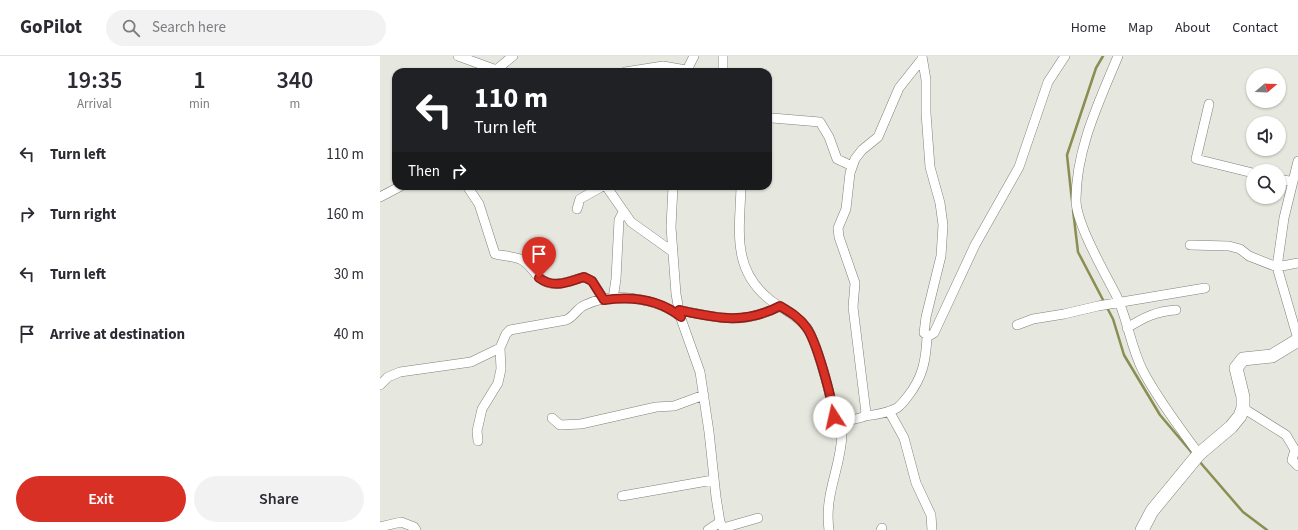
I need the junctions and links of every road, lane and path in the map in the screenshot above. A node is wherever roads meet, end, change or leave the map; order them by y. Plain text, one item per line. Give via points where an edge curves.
1 (458, 56) edge
2 (513, 56) edge
3 (694, 56) edge
4 (723, 56) edge
5 (1065, 56) edge
6 (1118, 56) edge
7 (922, 57) edge
8 (491, 68) edge
9 (502, 68) edge
10 (650, 68) edge
11 (672, 68) edge
12 (688, 68) edge
13 (723, 68) edge
14 (1209, 104) dead end
15 (772, 118) dead end
16 (1298, 161) edge
17 (852, 166) junction
18 (1246, 170) edge
19 (1286, 180) edge
20 (1293, 182) junction
21 (393, 190) edge
22 (470, 190) edge
23 (597, 190) edge
24 (607, 190) edge
25 (673, 190) edge
26 (741, 190) edge
27 (380, 197) edge
28 (577, 209) dead end
29 (623, 212) junction
30 (1190, 245) dead end
31 (673, 252) junction
32 (1298, 263) edge
33 (1277, 267) junction
34 (1205, 288) dead end
35 (609, 300) junction
36 (1119, 302) junction
37 (780, 306) junction
38 (1176, 310) dead end
39 (680, 314) junction
40 (1017, 325) dead end
41 (1127, 328) junction
42 (927, 336) junction
43 (1298, 340) edge
44 (500, 348) junction
45 (380, 385) edge
46 (704, 395) junction
47 (1243, 408) junction
48 (889, 411) junction
49 (864, 416) junction
50 (552, 418) dead end
51 (836, 424) junction
52 (478, 441) dead end
53 (1197, 457) junction
54 (1298, 466) edge
55 (714, 480) junction
56 (622, 496) dead end
57 (758, 518) dead end
58 (380, 527) edge
59 (722, 527) edge
60 (416, 530) edge
61 (708, 530) edge
62 (829, 530) edge
63 (932, 530) edge
64 (1142, 530) edge

1 - 8 street
2 - 9 street
3 - 12 street
4 - 13 street
5 - 42 street via 1048,82 1019,167 975,245 933,334
6 - 36 street via 1085,137 1076,202 1084,231
7 - 17 street via 898,88 878,137 862,150
7 - 42 street via 926,80 930,167 943,225 941,256 924,333
10 - 11 street
14 - 18 street via 1196,159
15 - 17 street via 820,122 837,159
16 - 20 street
17 - 49 street via 846,209 839,223 838,233 855,284 853,307 866,412
19 - 20 street
20 - 33 street via 1282,228
21 - 27 street
22 - 35 street via 479,204 495,254 520,259 547,284 564,284 584,277 592,281
23 - 28 street via 580,199
24 - 29 street
25 - 31 street
26 - 37 street via 740,247 744,266 755,286
29 - 31 street via 636,227
29 - 35 street via 619,220 616,279
30 - 33 street via 1229,246
31 - 39 street
32 - 33 street
33 - 43 street
34 - 36 street
35 - 39 street via 647,300
35 - 44 street via 586,304 566,320 510,330 506,333
36 - 40 street via 1033,319
36 - 41 street
37 - 39 street via 734,320
37 - 51 street via 799,319 811,334
38 - 41 street via 1144,317
39 - 46 street via 696,359
41 - 53 street via 1143,372
42 - 48 street via 922,374 899,407
43 - 47 street via 1272,356 1243,359 1236,368
44 - 45 street via 471,362 400,372 388,377
44 - 52 street via 501,369 498,383 482,408 477,430
46 - 50 street via 674,406 656,407 581,424 560,425
46 - 55 street
47 - 53 street via 1235,423
47 - 54 street via 1286,435 1295,450 1292,460
48 - 49 street
48 - 63 street via 904,438 916,483 931,516
49 - 51 street
51 - 62 street via 842,436 829,496
53 - 64 street via 1149,514
55 - 56 street
55 - 59 street
57 - 59 street
58 - 60 street via 401,522
59 - 61 street

